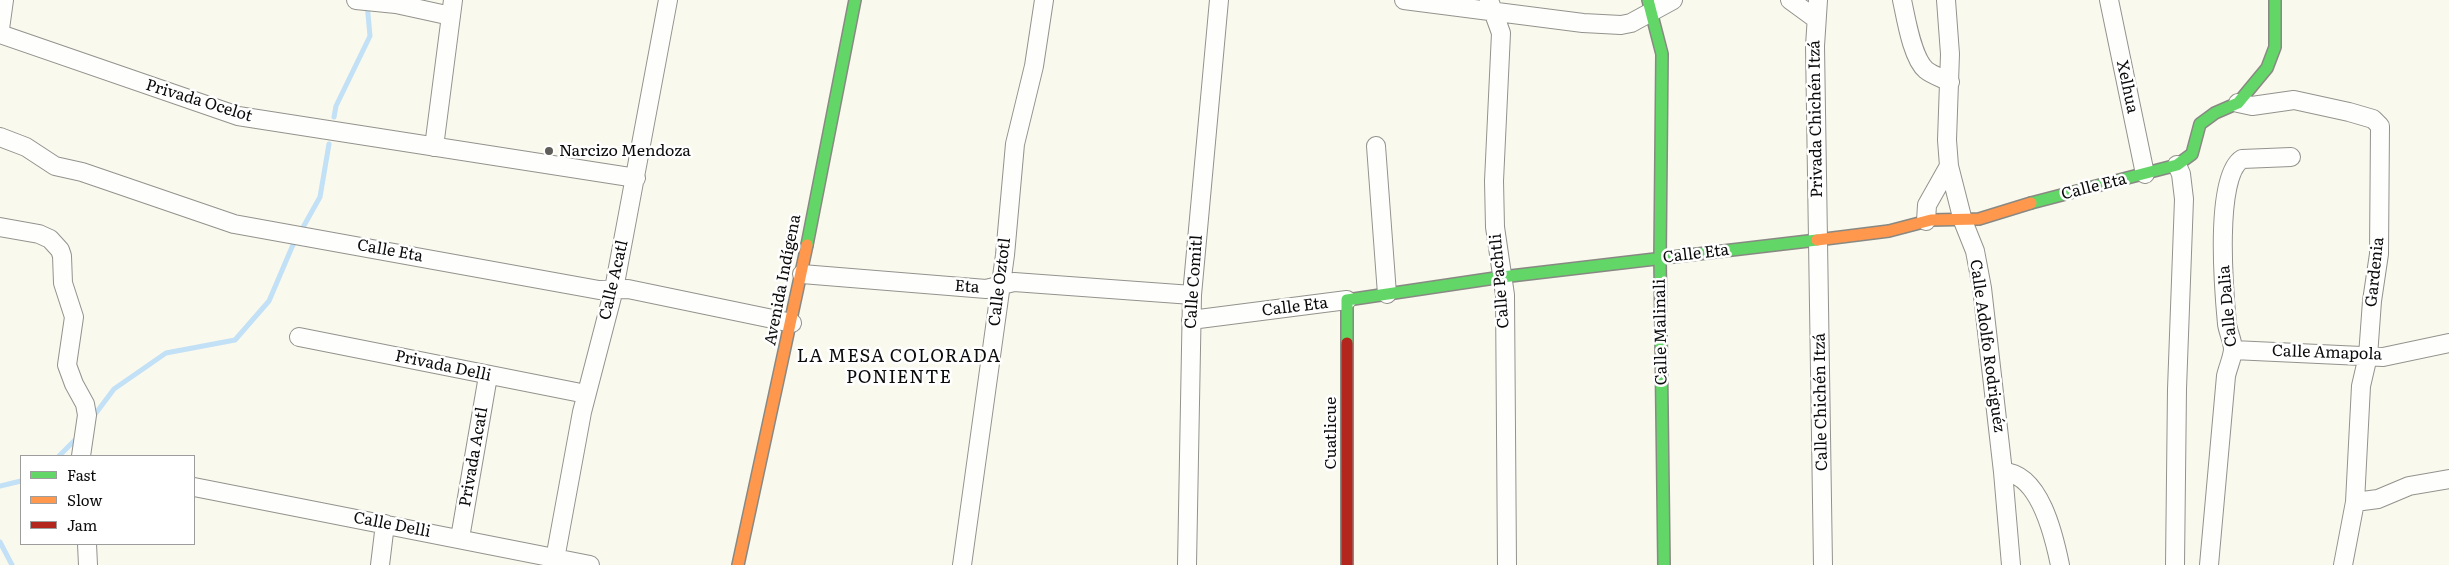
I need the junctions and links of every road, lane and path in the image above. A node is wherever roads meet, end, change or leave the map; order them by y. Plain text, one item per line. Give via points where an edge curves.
1 (4, 0) edge
2 (356, 0) edge
3 (668, 0) edge
4 (855, 0) edge
5 (1044, 0) edge
6 (1219, 0) edge
7 (1404, 0) edge
8 (1674, 0) edge
9 (1790, 0) edge
10 (1818, 0) edge
11 (1902, 0) edge
12 (1946, 0) edge
13 (2109, 0) edge
14 (2275, 0) edge
15 (1650, 5) edge
16 (1492, 6) edge
17 (452, 8) edge
18 (1816, 20) junction
19 (0, 29) edge
20 (0, 34) edge
21 (1950, 82) junction
22 (2238, 103) junction
23 (0, 137) edge
24 (1376, 146) dead end
25 (434, 147) junction
26 (2291, 157) dead end
27 (2177, 165) junction
28 (1949, 166) junction
29 (2145, 174) junction
30 (636, 178) junction
31 (1926, 221) junction
32 (1963, 221) junction
33 (0, 227) edge
34 (1818, 239) junction
35 (1660, 258) junction
36 (802, 274) junction
37 (1502, 277) junction
38 (1000, 285) junction
39 (614, 289) junction
40 (1387, 294) junction
41 (1192, 295) junction
42 (1346, 300) junction
43 (1191, 320) junction
44 (792, 323) junction
45 (299, 337) dead end
46 (2449, 343) edge
47 (2233, 350) junction
48 (2368, 356) junction
49 (488, 376) junction
50 (586, 394) junction
51 (81, 455) edge
52 (2003, 472) junction
53 (2449, 480) edge
54 (195, 487) edge
55 (2355, 502) junction
56 (385, 524) junction
57 (460, 538) junction
58 (87, 545) edge
59 (555, 558) junction
60 (88, 565) edge
61 (380, 565) edge
62 (590, 565) edge
63 (738, 565) edge
64 (962, 565) edge
65 (1188, 565) edge
66 (1347, 565) edge
67 (1508, 565) edge
68 (1664, 565) edge
69 (1823, 565) edge
70 (2011, 565) edge
71 (2060, 565) edge
72 (2175, 565) edge
73 (2209, 565) edge
74 (2343, 565) edge

1 - 19 street
2 - 17 street
3 - 30 street, Calle Acatl
4 - 36 street, Avenida Indígena
5 - 38 street, Calle Oztotl via 1034,66 1015,144
6 - 41 street, Calle Comitl
7 - 16 street
8 - 15 street
9 - 18 street
10 - 18 street, Privada Chichén Itzá
11 - 21 street via 1922,65
12 - 21 street, Calle Adolfo Rodriguéz
13 - 29 street, Xelhua
14 - 22 street via 2272,58
15 - 16 street via 1631,23 1621,25 1583,23
15 - 35 street, Calle Malinali via 1662,54
16 - 37 street, Calle Pachtli via 1501,33 1494,181 1495,227
17 - 25 street
18 - 34 street, Privada Chichén Itzá
20 - 25 street, Privada Ocelot via 238,116
21 - 28 street, Calle Adolfo Rodriguéz
22 - 27 street, Calle Eta via 2200,124 2192,154
22 - 48 street, Gardenia via 2252,106 2294,100 2373,119 2380,126 2379,254
23 - 39 street, Calle Eta via 26,147 55,166 82,172 234,224 599,290
24 - 40 street
25 - 30 street, Privada Ocelot
26 - 47 street, Calle Dalia via 2242,159 2231,172 2222,234 2227,323
27 - 29 street, Calle Eta
27 - 72 street via 2184,199
28 - 31 street via 1927,205
28 - 32 street, Calle Adolfo Rodriguéz
29 - 32 street, Calle Eta
30 - 39 street, Calle Acatl
31 - 32 street, Calle Eta
31 - 34 street, Calle Eta via 1889,231
32 - 52 street, Calle Adolfo Rodriguéz via 1975,251 1982,288
33 - 51 street via 39,234 50,239 60,250 63,284 74,317 67,365 87,415
34 - 35 street, Calle Eta
34 - 69 street, Calle Chichén Itzá
35 - 37 street, Calle Eta
35 - 68 street, Calle Malinali
36 - 38 street, Eta via 986,289
36 - 44 street, Avenida Indígena
37 - 40 street, Calle Eta
37 - 67 street, Calle Pachtli via 1505,296
38 - 41 street, Eta via 1014,282
38 - 64 street, Calle Oztotl
39 - 44 street, Calle Eta via 628,289
39 - 50 street, Calle Acatl
40 - 42 street, Calle Eta
41 - 43 street, Calle Comitl
42 - 43 street, Calle Eta
42 - 66 street, Cuatlicue
43 - 65 street, Calle Comitl
44 - 63 street, Avenida Indígena
45 - 49 street, Privada Delli
46 - 48 street, Calle Amapola via 2400,354
47 - 48 street, Calle Amapola
47 - 73 street, Calle Dalia via 2226,376
48 - 55 street, Gardenia via 2360,386
49 - 50 street, Privada Delli
49 - 57 street, Privada Acatl
50 - 59 street, Calle Acatl
52 - 70 street, Calle Adolfo Rodriguéz
52 - 71 street via 2022,477 2031,487 2044,511
53 - 55 street via 2409,486 2378,498
54 - 56 street, Calle Delli
55 - 74 street, Gardenia
56 - 57 street, Calle Delli
56 - 61 street
57 - 59 street, Calle Delli
58 - 60 street
59 - 62 street, Calle Delli

